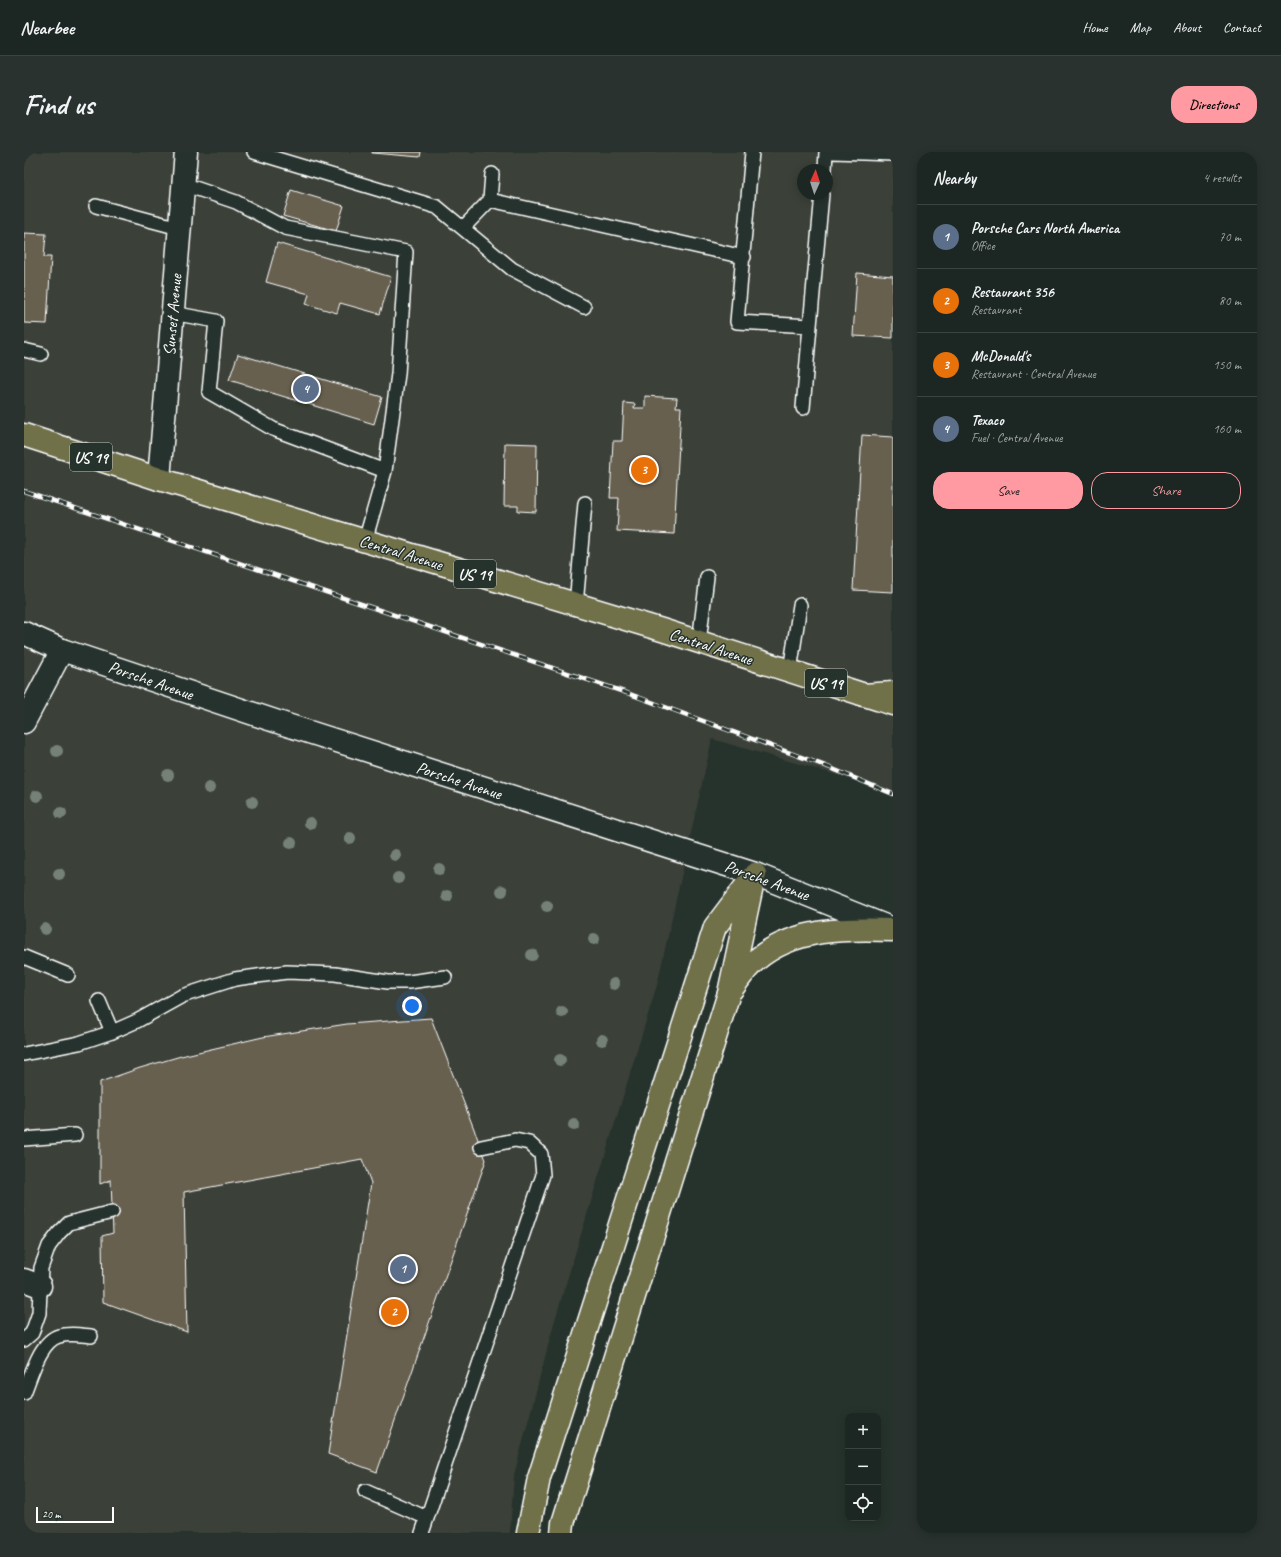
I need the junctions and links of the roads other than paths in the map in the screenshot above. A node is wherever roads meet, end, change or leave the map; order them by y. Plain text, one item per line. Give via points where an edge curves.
1 (186, 152) edge
2 (254, 152) edge
3 (752, 152) edge
4 (826, 152) edge
5 (833, 152) edge
6 (893, 154) edge
7 (825, 164) edge
8 (492, 174) dead end
9 (183, 184) junction
10 (490, 200) junction
11 (821, 200) edge
12 (96, 206) dead end
13 (179, 228) junction
14 (463, 228) junction
15 (744, 257) junction
16 (584, 307) dead end
17 (172, 313) junction
18 (810, 326) junction
19 (24, 350) edge
20 (41, 354) dead end
21 (804, 408) dead end
22 (24, 435) edge
23 (385, 471) junction
24 (159, 479) junction
25 (585, 503) dead end
26 (365, 541) junction
27 (707, 578) dead end
28 (576, 605) junction
29 (800, 605) dead end
30 (24, 633) edge
31 (700, 642) junction
32 (62, 650) junction
33 (790, 671) junction
34 (893, 693) edge
35 (863, 695) junction
36 (893, 704) edge
37 (24, 722) edge
38 (755, 874) junction
39 (893, 930) edge
40 (24, 957) edge
41 (68, 975) dead end
42 (445, 976) dead end
43 (730, 993) junction
44 (99, 1001) dead end
45 (112, 1032) junction
46 (24, 1054) edge
47 (75, 1135) dead end
48 (24, 1139) edge
49 (481, 1147) dead end
50 (112, 1212) dead end
51 (32, 1283) edge
52 (91, 1336) dead end
53 (24, 1340) edge
54 (24, 1392) edge
55 (366, 1491) dead end
56 (427, 1518) junction
57 (422, 1533) edge
58 (528, 1533) edge
59 (562, 1533) edge

1 - 9 street, Sunset Avenue
2 - 14 lane via 437,207
3 - 15 lane
4 - 7 lane
5 - 6 lane
8 - 10 lane
9 - 13 street, Sunset Avenue
9 - 23 lane via 236,202 285,228 406,252 398,374
10 - 14 lane
10 - 15 lane
11 - 18 lane
12 - 13 lane
13 - 17 street, Sunset Avenue
14 - 16 lane via 512,269
15 - 18 lane via 737,322
17 - 23 lane via 216,321 209,392 273,430
17 - 24 street, Sunset Avenue
18 - 21 lane
19 - 20 lane
22 - 24 main road, Central Avenue / US 19
23 - 26 lane
24 - 26 main road, Central Avenue / US 19
25 - 28 lane
26 - 28 main road, Central Avenue / US 19
27 - 31 lane
28 - 31 main road, Central Avenue / US 19
29 - 33 lane
30 - 32 street, Porsche Avenue
31 - 33 main road, Central Avenue / US 19
32 - 37 street
32 - 38 street, Porsche Avenue
33 - 35 main road, Central Avenue / US 19
34 - 35 main road
35 - 36 main road, Central Avenue / US 19
38 - 39 street, Porsche Avenue
38 - 43 main road
38 - 58 main road via 715,927 539,1478
39 - 43 main road via 840,929 790,940 769,950 755,961
40 - 41 lane
42 - 45 lane via 409,982 299,972 242,978 182,996
43 - 59 main road
44 - 45 lane
45 - 46 lane via 79,1044
47 - 48 lane
49 - 56 lane via 515,1140 529,1143 541,1154 543,1175
50 - 51 lane via 69,1223 50,1246
51 - 53 lane via 39,1313 32,1333
52 - 54 lane via 59,1336 47,1342
55 - 56 lane
56 - 57 lane

